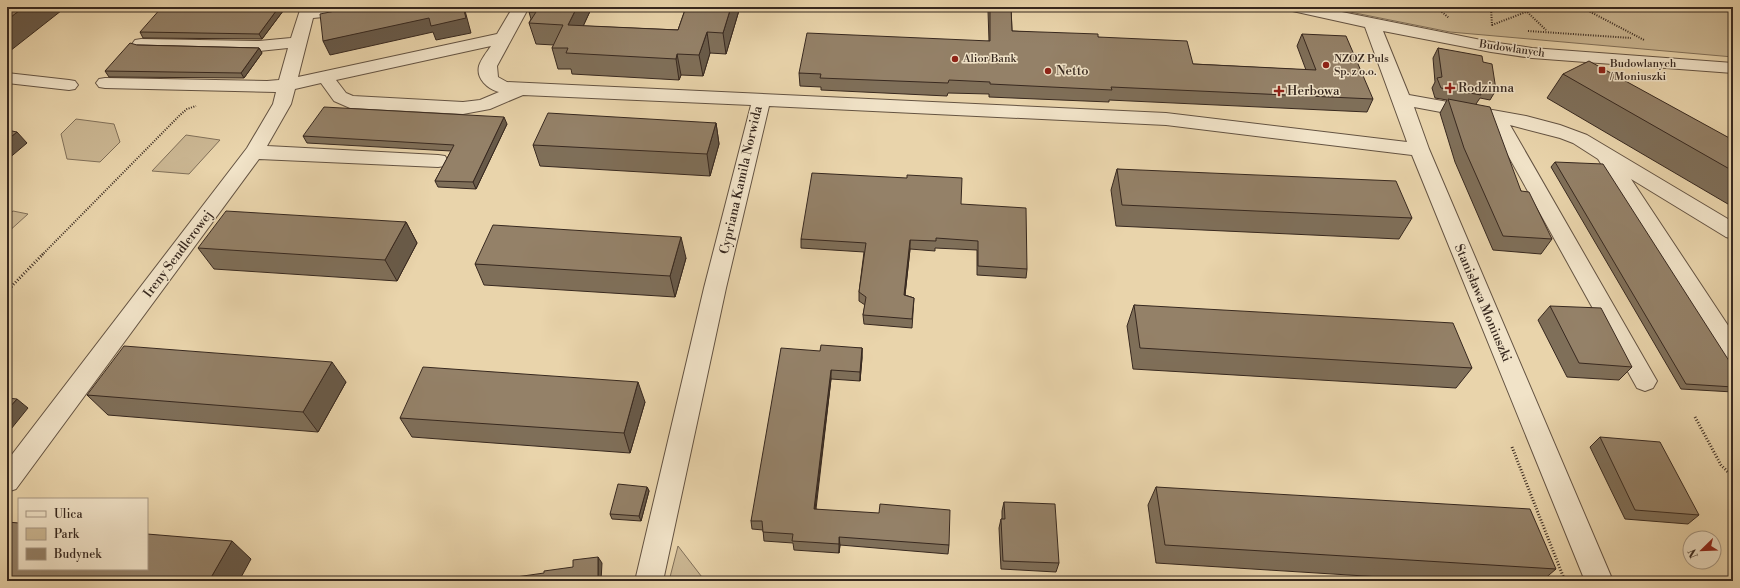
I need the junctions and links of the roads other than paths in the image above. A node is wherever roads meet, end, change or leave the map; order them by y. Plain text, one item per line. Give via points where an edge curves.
1 (375, 7) edge
2 (521, 7) edge
3 (1294, 7) edge
4 (307, 10) edge
5 (1372, 24) junction
6 (503, 38) junction
7 (298, 42) junction
8 (141, 44) edge
9 (1730, 69) edge
10 (325, 77) junction
11 (7, 78) edge
12 (105, 83) dead end
13 (69, 85) dead end
14 (288, 85) junction
15 (520, 89) junction
16 (761, 100) junction
17 (1402, 100) junction
18 (1496, 116) junction
19 (1419, 149) junction
20 (254, 152) junction
21 (1605, 154) junction
22 (438, 161) dead end
23 (1733, 232) edge
24 (1733, 352) edge
25 (1645, 381) dead end
26 (7, 481) edge
27 (649, 581) edge
28 (1599, 581) edge

1 - 4 street
2 - 6 street, Cypriana Kamila Norwida
3 - 5 street, Budowlanych
4 - 7 street, Ireny Sendlerowej
5 - 9 street, Budowlanych via 1532,53
5 - 17 street, Stanisława Moniuszki
6 - 10 street
6 - 15 street, Cypriana Kamila Norwida via 488,66 487,74 492,82 499,86
7 - 8 street via 259,46
7 - 14 street, Ireny Sendlerowej
10 - 14 street
10 - 15 street via 340,97 350,102 463,108 484,105
11 - 13 street
12 - 14 street via 267,87
14 - 20 street, Ireny Sendlerowej via 272,124
15 - 16 street, Cypriana Kamila Norwida
16 - 19 street via 1207,122
16 - 27 street, Cypriana Kamila Norwida via 707,323
17 - 18 street
17 - 19 street, Stanisława Moniuszki
18 - 21 street via 1559,130
18 - 25 street
19 - 28 street, Stanisława Moniuszki
20 - 22 street
20 - 26 street, Ireny Sendlerowej
21 - 23 street
21 - 24 street

